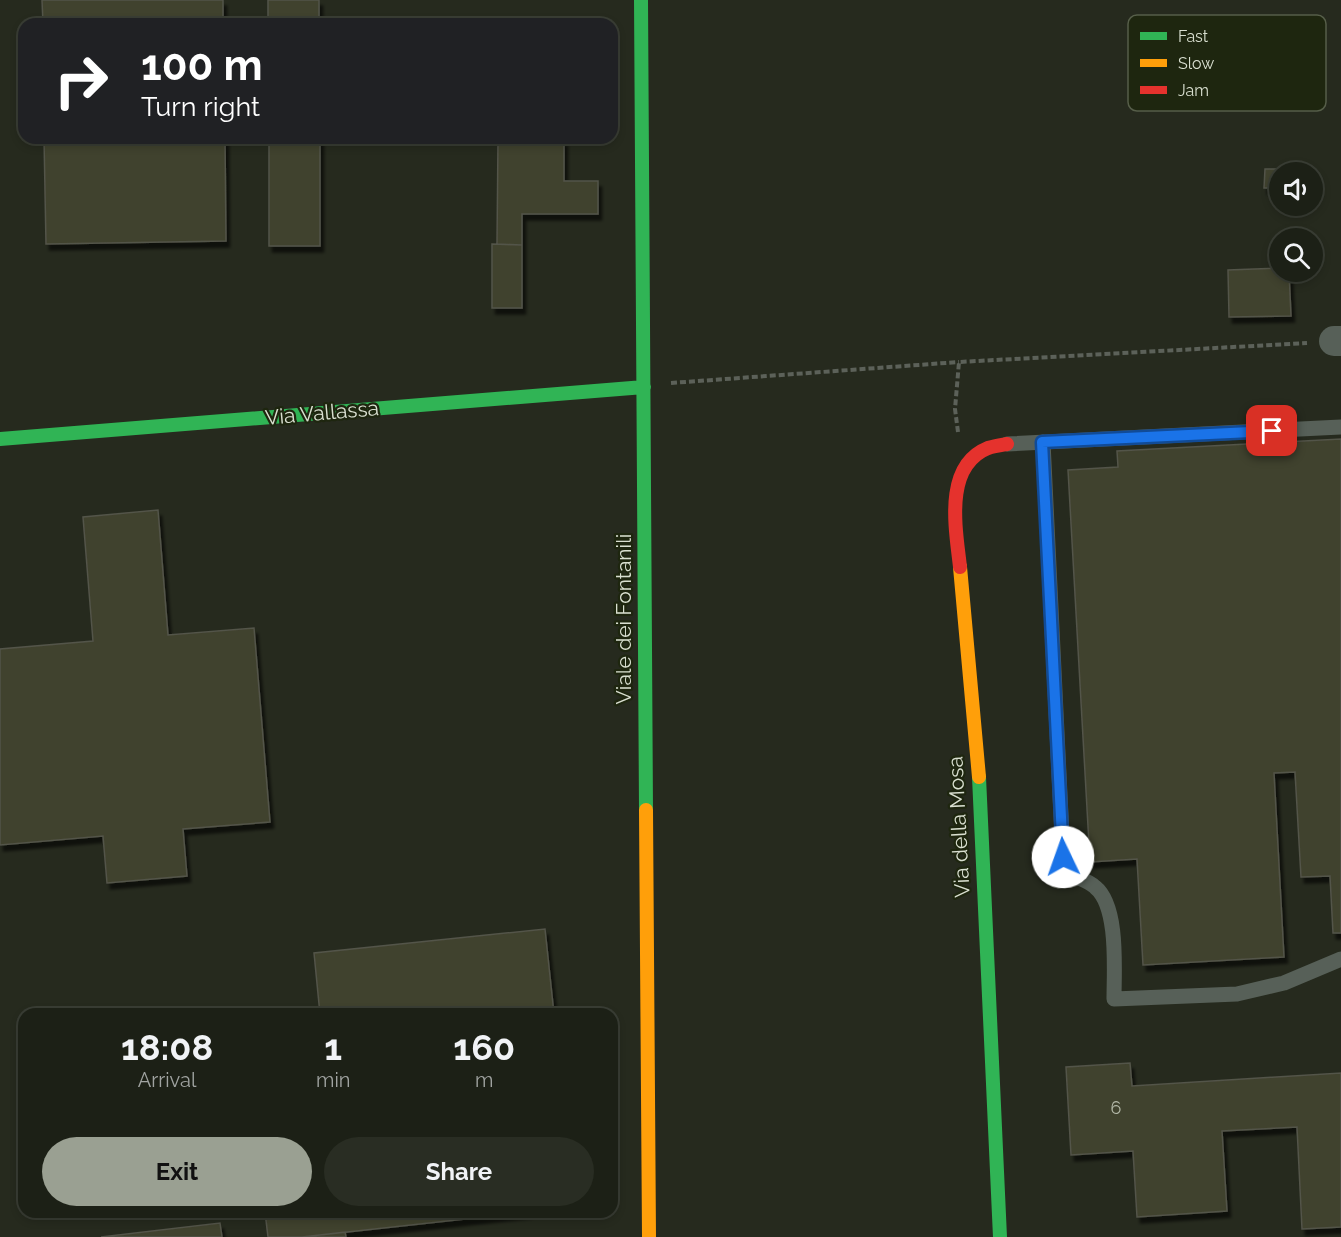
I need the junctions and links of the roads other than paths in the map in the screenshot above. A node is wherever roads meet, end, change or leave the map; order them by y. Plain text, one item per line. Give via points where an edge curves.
1 (641, 0) edge
2 (644, 387) junction
3 (1341, 428) edge
4 (0, 439) edge
5 (1042, 442) junction
6 (1007, 444) joint
7 (1341, 959) edge
8 (649, 1237) edge
9 (1000, 1237) edge

1 - 2 street, Viale dei Fontanili
2 - 4 street, Via Vallassa
2 - 8 street, Viale dei Fontanili
3 - 5 lane
5 - 6 lane
5 - 7 lane via 1063,857 1070,874 1096,887 1107,902 1112,923 1114,999 1237,994 1284,983
6 - 9 street, Via della Mosa via 972,458 962,471 955,501 980,791

